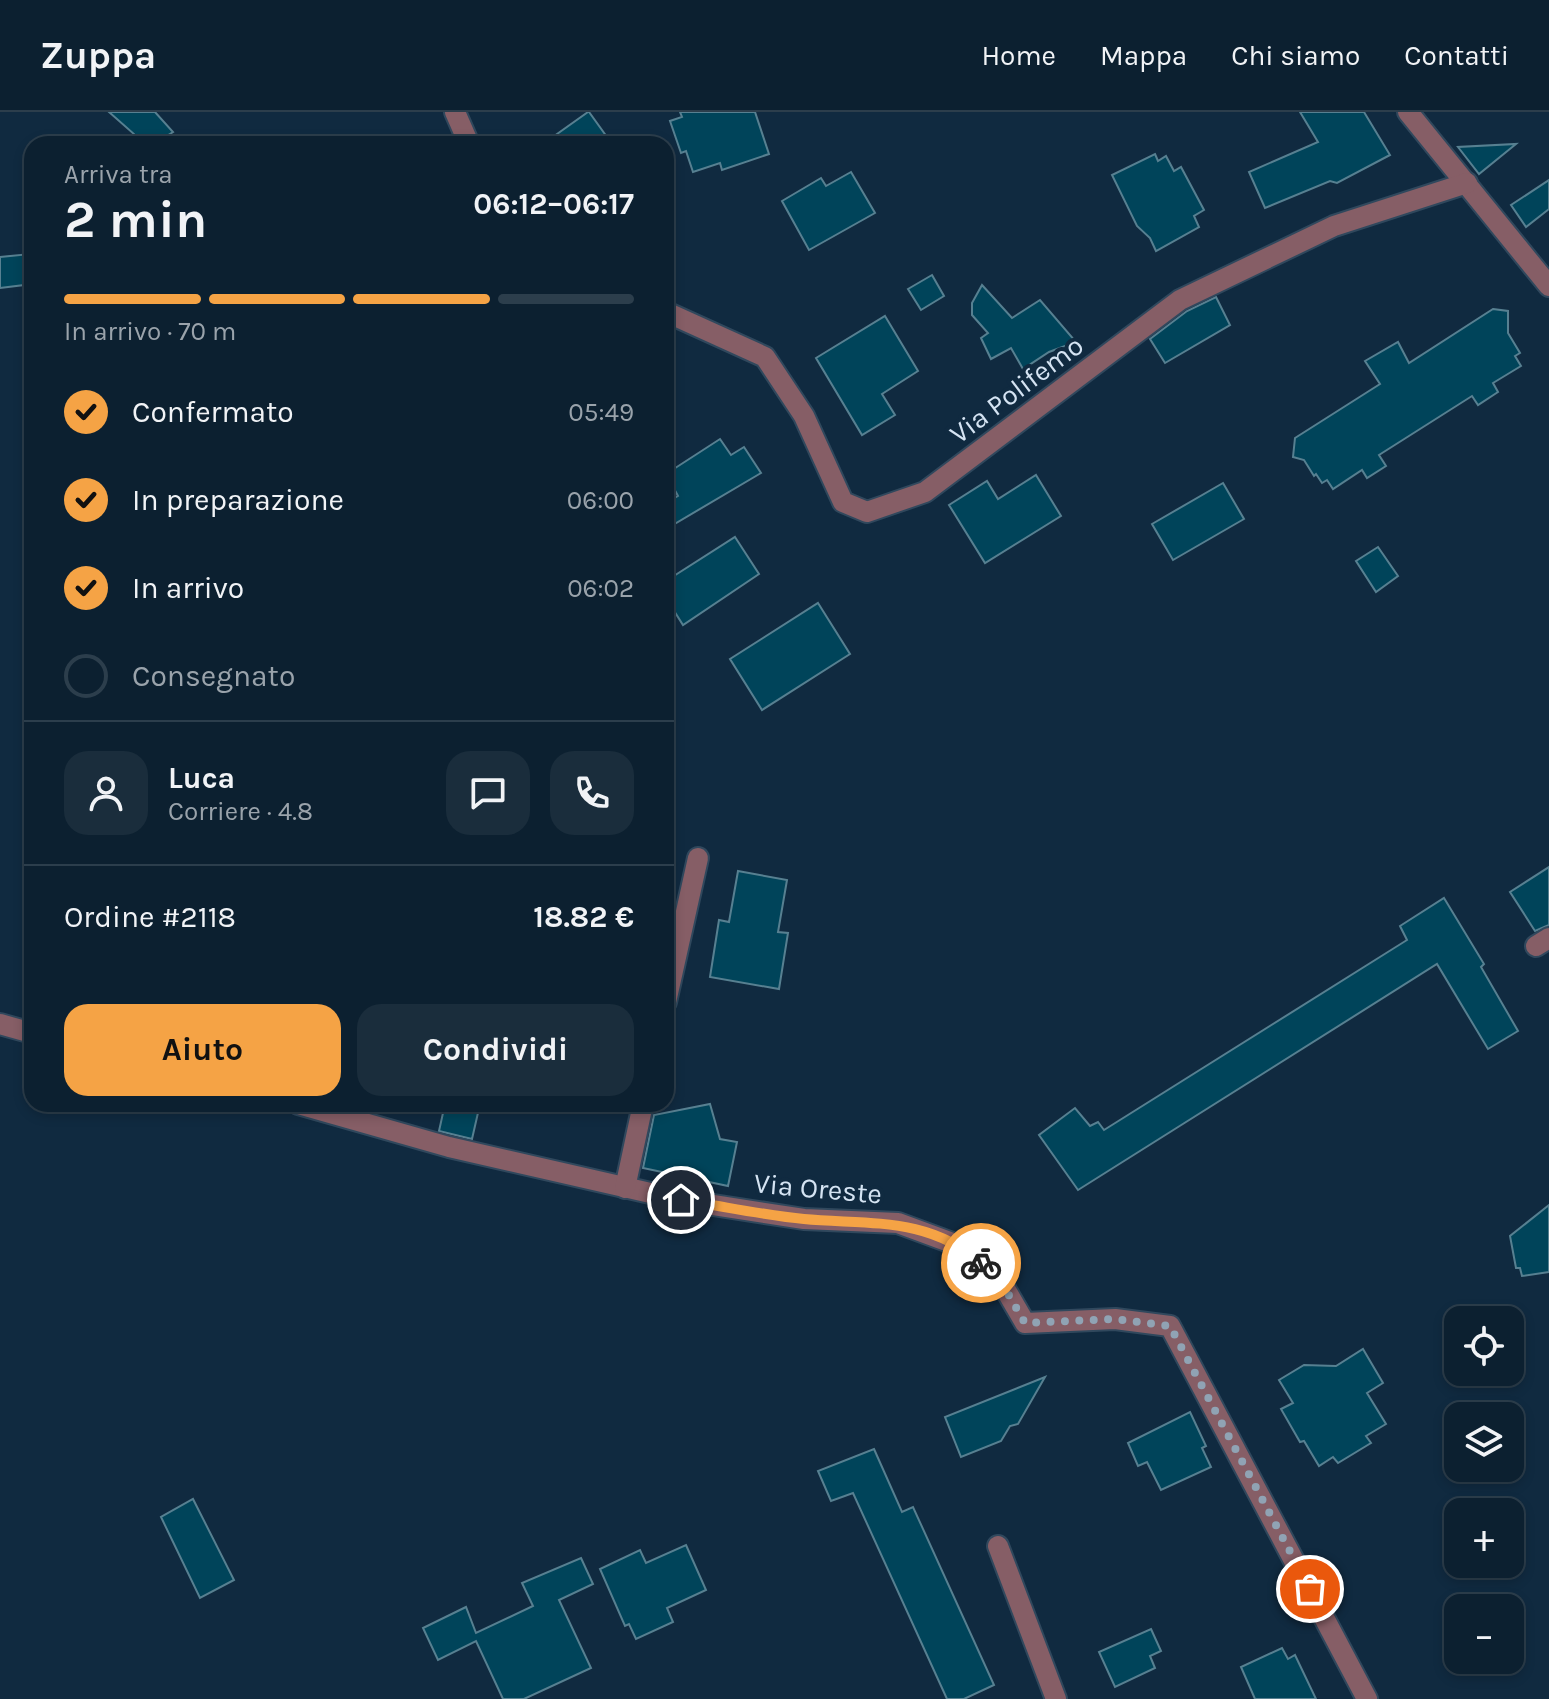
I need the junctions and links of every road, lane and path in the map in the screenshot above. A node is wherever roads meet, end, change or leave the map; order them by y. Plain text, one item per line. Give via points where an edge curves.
1 (455, 112) edge
2 (1408, 112) edge
3 (466, 136) edge
4 (1467, 183) junction
5 (1549, 286) edge
6 (674, 316) edge
7 (698, 858) dead end
8 (674, 966) edge
9 (0, 1024) edge
10 (24, 1031) edge
11 (326, 1112) edge
12 (641, 1112) edge
13 (625, 1188) junction
14 (998, 1546) dead end
15 (1056, 1699) edge
16 (1367, 1699) edge

1 - 3 street
2 - 4 street
4 - 5 street
4 - 6 street, Via Polifemo via 1334,226 1180,300 925,492 867,512 843,502 804,416 765,357
7 - 8 street
9 - 10 street
11 - 13 street, Via Oreste
12 - 13 street
13 - 16 street, Via Oreste via 804,1219 898,1223 963,1247 1000,1280 1025,1323 1115,1319 1170,1326
14 - 15 street

